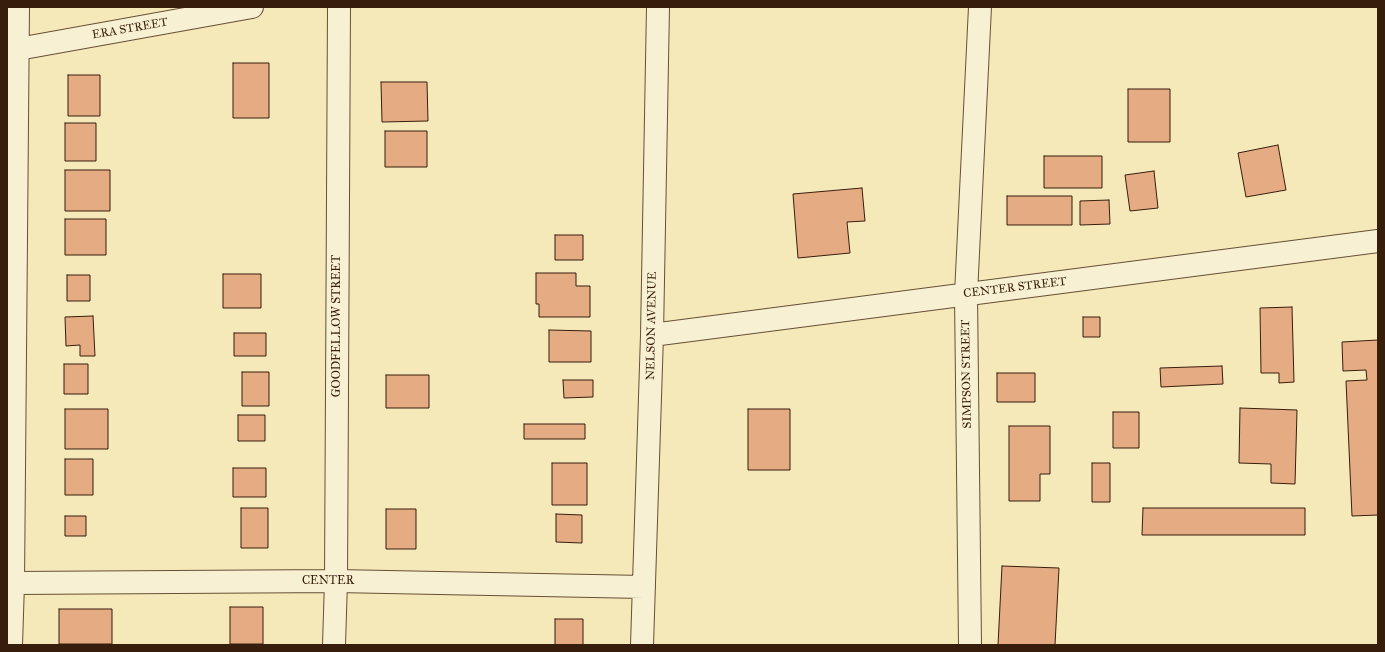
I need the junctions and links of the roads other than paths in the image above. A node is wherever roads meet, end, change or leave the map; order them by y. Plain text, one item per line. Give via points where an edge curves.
1 (18, 7) edge
2 (252, 7) edge
3 (339, 7) edge
4 (658, 7) edge
5 (980, 7) edge
6 (12, 50) edge
7 (1378, 241) edge
8 (966, 294) junction
9 (652, 335) junction
10 (336, 581) junction
11 (13, 583) junction
12 (644, 587) junction
13 (11, 645) edge
14 (334, 645) edge
15 (642, 645) edge
16 (970, 645) edge

1 - 6 street
2 - 6 street, ERA STREET
3 - 10 street, GOODFELLOW STREET
4 - 9 street, NELSON AVENUE
5 - 8 street, SIMPSON STREET
6 - 11 street
7 - 8 street, CENTER STREET
8 - 9 street, CENTER STREET
8 - 16 street, SIMPSON STREET
9 - 12 street, NELSON AVENUE
10 - 11 street, CENTER
10 - 12 street, CENTER
10 - 14 street, GOODFELLOW STREET
11 - 13 street
12 - 15 street, NELSON AVENUE

